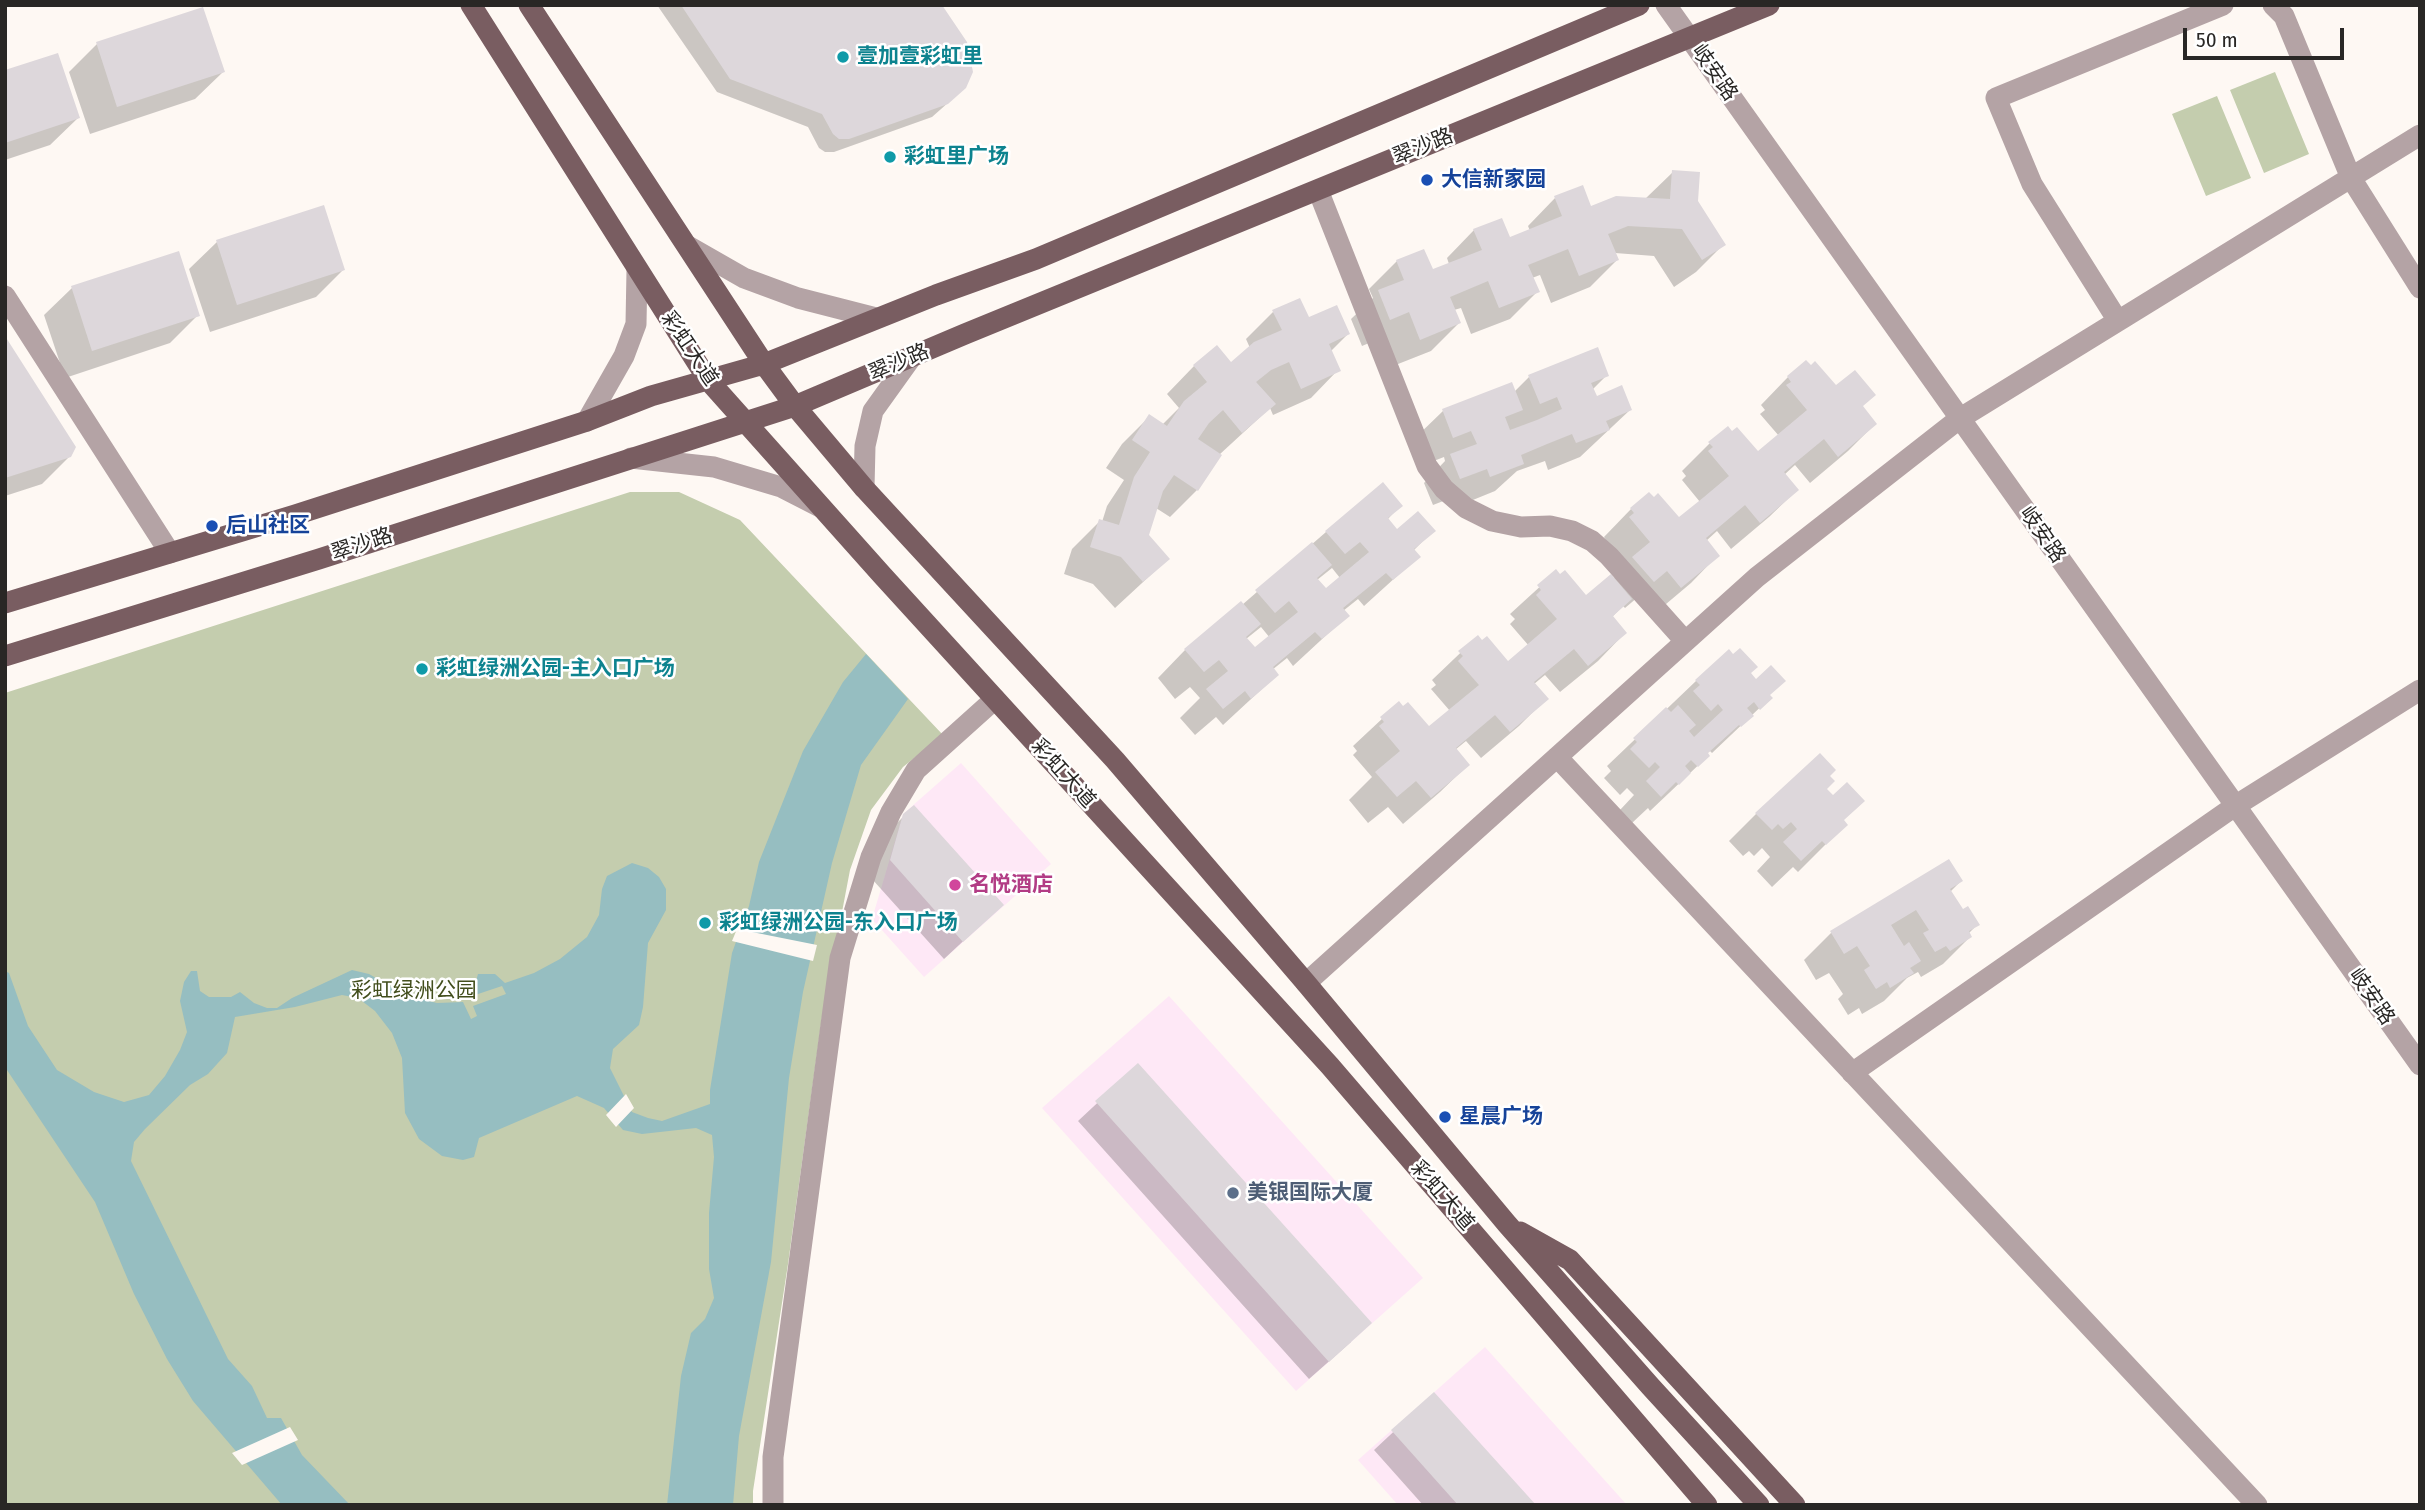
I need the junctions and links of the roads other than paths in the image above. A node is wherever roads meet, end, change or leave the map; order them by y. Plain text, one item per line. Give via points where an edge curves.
1 (471, 5) edge
2 (529, 5) edge
3 (1639, 5) edge
4 (1666, 5) edge
5 (1769, 5) edge
6 (2223, 5) edge
7 (2273, 5) edge
8 (1689, 38) junction
9 (2420, 135) edge
10 (2351, 178) junction
11 (1318, 190) junction
12 (688, 246) junction
13 (637, 270) junction
14 (2420, 288) edge
15 (5, 296) edge
16 (876, 318) junction
17 (2118, 321) junction
18 (911, 358) junction
19 (764, 364) junction
20 (708, 380) junction
21 (795, 407) junction
22 (1959, 419) junction
23 (587, 421) junction
24 (745, 424) junction
25 (631, 458) junction
26 (864, 488) junction
27 (821, 508) junction
28 (170, 553) junction
29 (5, 603) edge
30 (1685, 642) junction
31 (5, 656) edge
32 (2420, 690) edge
33 (995, 699) junction
34 (1557, 757) junction
35 (2235, 806) junction
36 (1306, 983) junction
37 (2420, 1065) edge
38 (1852, 1073) junction
39 (1507, 1224) junction
40 (773, 1505) edge
41 (1707, 1505) edge
42 (1759, 1505) edge
43 (1796, 1505) edge
44 (2257, 1505) edge

1 - 13 main road, 彩虹大道
2 - 12 main road, 彩虹大道
3 - 16 main road via 1036,259
4 - 8 street, 岐安路
5 - 8 main road, 翠沙路
6 - 17 street via 1996,98 2032,184
7 - 10 street via 2284,16
8 - 11 main road, 翠沙路
8 - 22 street, 岐安路
9 - 10 street
10 - 14 street
10 - 17 street
11 - 18 main road, 翠沙路
11 - 30 street via 1427,466 1444,489 1466,508 1492,521 1550,526 1592,541
12 - 16 street via 744,278
12 - 19 main road, 彩虹大道
13 - 20 main road, 彩虹大道
13 - 23 street via 636,324 624,356
15 - 28 street
16 - 19 main road
17 - 22 street
18 - 21 main road, 翠沙路
18 - 26 street via 873,411 864,446
19 - 20 main road
19 - 21 main road, 彩虹大道
20 - 23 main road
20 - 24 main road, 彩虹大道
21 - 24 main road, 翠沙路
21 - 26 main road, 彩虹大道
22 - 30 street via 1756,577
22 - 35 street, 岐安路
23 - 28 main road
24 - 25 main road, 翠沙路
24 - 27 main road, 彩虹大道
25 - 27 street via 713,467 781,487
25 - 31 main road, 翠沙路
26 - 36 main road, 彩虹大道 via 1115,760
27 - 33 main road, 彩虹大道
28 - 29 main road
30 - 34 street
32 - 35 street
33 - 40 street via 916,770 871,857 840,958 773,1457
33 - 41 main road, 彩虹大道 via 1330,1066
34 - 36 street
34 - 38 street
35 - 37 street, 岐安路
35 - 38 street
36 - 39 main road, 彩虹大道
38 - 44 street
39 - 42 main road, 彩虹大道
39 - 43 main road via 1570,1260

